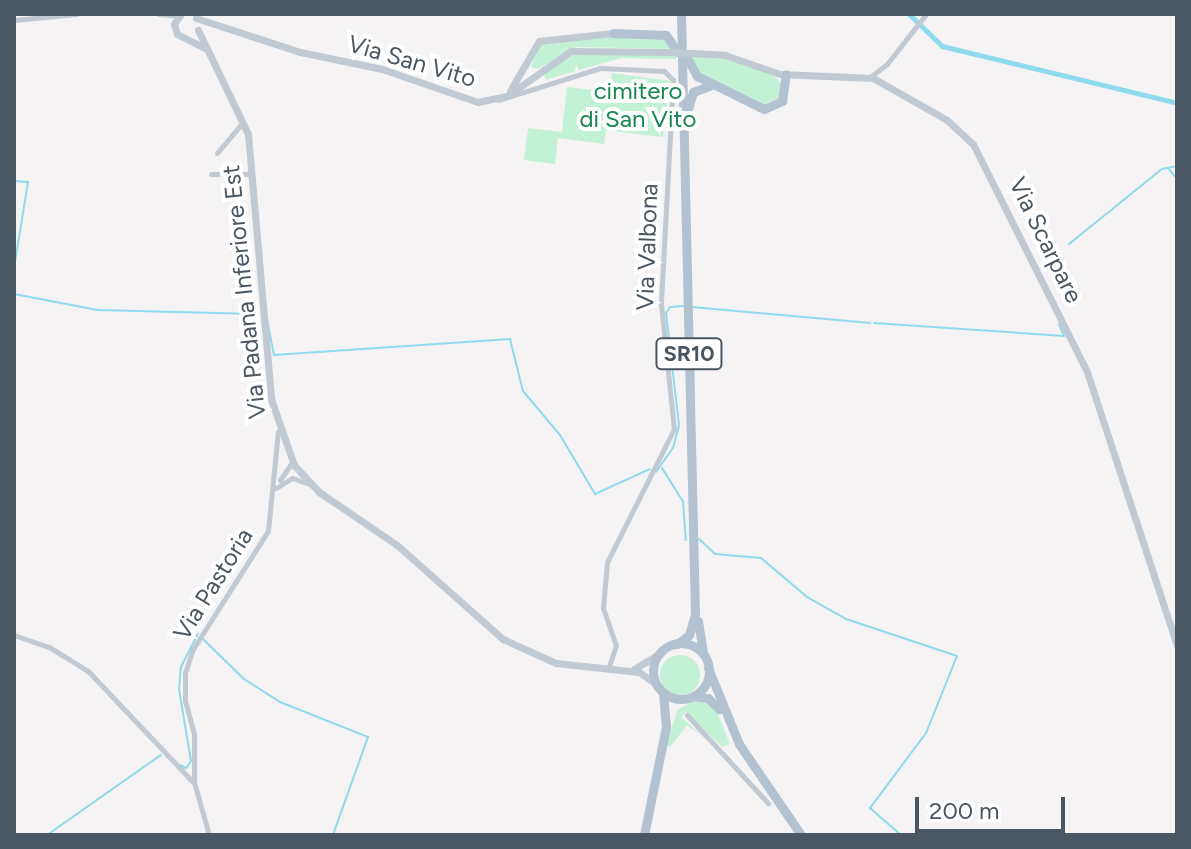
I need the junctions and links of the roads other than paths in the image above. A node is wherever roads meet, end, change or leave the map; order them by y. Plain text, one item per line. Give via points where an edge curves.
1 (77, 14) edge
2 (160, 14) edge
3 (680, 14) edge
4 (926, 14) edge
5 (187, 15) edge
6 (14, 20) edge
7 (174, 28) junction
8 (216, 28) junction
9 (198, 30) junction
10 (227, 31) junction
11 (613, 33) joint
12 (660, 34) junction
13 (185, 38) junction
14 (209, 50) junction
15 (692, 53) joint
16 (526, 59) junction
17 (887, 64) junction
18 (536, 74) junction
19 (786, 74) junction
20 (870, 77) junction
21 (881, 81) junction
22 (525, 82) junction
23 (546, 85) junction
24 (714, 86) junction
25 (538, 89) junction
26 (500, 99) junction
27 (683, 111) junction
28 (244, 121) junction
29 (684, 147) junction
30 (217, 153) dead end
31 (211, 174) dead end
32 (252, 174) junction
33 (278, 431) junction
34 (292, 462) junction
35 (277, 470) junction
36 (313, 487) junction
37 (275, 491) junction
38 (695, 602) junction
39 (14, 635) edge
40 (677, 644) junction
41 (1177, 646) edge
42 (659, 654) junction
43 (704, 657) junction
44 (708, 668) junction
45 (608, 671) junction
46 (629, 671) junction
47 (658, 687) junction
48 (690, 697) junction
49 (687, 715) dead end
50 (666, 727) junction
51 (731, 728) junction
52 (739, 744) junction
53 (725, 754) junction
54 (194, 782) junction
55 (768, 803) dead end
56 (209, 835) edge
57 (644, 835) edge
58 (801, 835) edge

1 - 6 street
2 - 5 street
2 - 7 street
3 - 12 main road
3 - 24 main road via 689,68
3 - 27 main road, SR10
4 - 17 street
5 - 7 street
5 - 8 street, Via San Vito
5 - 9 street
7 - 13 street
8 - 9 street, Via San Vito
8 - 10 street, Via San Vito
9 - 13 street
9 - 14 street, Via Padana Inferiore Est
10 - 14 street via 213,35
10 - 26 street, Via San Vito via 382,69 467,100
11 - 12 main road
11 - 16 street via 546,38 532,46
12 - 27 main road via 677,45
13 - 14 street
14 - 28 street, Via Padana Inferiore Est
15 - 18 street, Via San Vito, bridge via 578,50
15 - 19 street, Via Scarpare via 723,54
16 - 18 street
16 - 22 street
16 - 26 street
17 - 20 street
17 - 21 street
18 - 22 street, Via San Vito
18 - 23 street
19 - 20 street, Via Scarpare
19 - 24 main road via 783,98 770,109
20 - 21 street, Via Scarpare
21 - 41 street, Via Scarpare via 952,123 984,161 1087,372
22 - 25 street
22 - 26 street, Via San Vito
23 - 25 street, Via Valbona
23 - 45 street, Via Valbona via 608,67 664,71 674,83 661,304 674,432 620,528 607,562 604,612 616,643
24 - 29 main road via 699,88 690,98
25 - 26 street, Via Valbona
27 - 29 main road, SR10
28 - 30 street
28 - 32 street, Via Padana Inferiore Est
29 - 38 main road, SR10
31 - 32 street
32 - 33 street, Via Padana Inferiore Est via 262,320
33 - 34 street, Via Padana Inferiore Est
33 - 35 street, Via Pastoria
34 - 35 street via 282,462
34 - 36 street, Via Padana Inferiore Est
34 - 37 street, Via Pastoria
35 - 37 street, Via Pastoria
36 - 37 street via 295,478
36 - 45 street, Via Padana Inferiore Est via 397,545 503,639 556,663
37 - 54 street, Via Pastoria via 264,542 189,657 184,693 194,734
38 - 40 main road, SR10 via 693,628
38 - 43 main road, SR10
39 - 54 street via 49,647 88,671
40 - 42 main road
40 - 43 main road via 693,646
42 - 46 street, Via Padana Inferiore Est
42 - 47 main road via 653,668
43 - 44 main road
44 - 48 main road via 705,685
44 - 51 main road
45 - 46 street, Via Padana Inferiore Est
46 - 47 street, Via Padana Inferiore Est via 643,673
47 - 48 main road
47 - 50 main road
48 - 50 main road
48 - 51 main road via 713,701
49 - 53 street
50 - 57 main road
51 - 52 main road
52 - 53 street
52 - 58 main road
53 - 55 street
54 - 56 street, Via Pastoria

